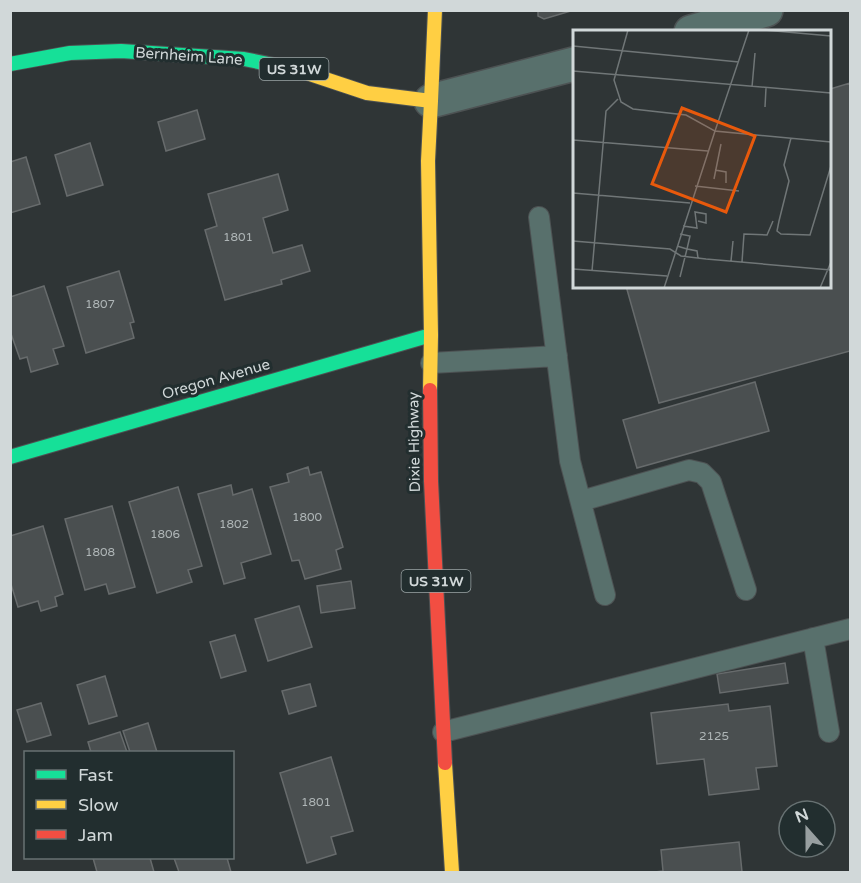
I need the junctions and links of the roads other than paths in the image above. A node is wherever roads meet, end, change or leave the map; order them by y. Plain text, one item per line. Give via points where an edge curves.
1 (435, 10) edge
2 (766, 10) edge
3 (698, 30) edge
4 (10, 64) edge
5 (573, 64) edge
6 (431, 101) junction
7 (539, 217) dead end
8 (431, 335) junction
9 (557, 356) junction
10 (431, 363) junction
11 (10, 457) edge
12 (581, 501) junction
13 (746, 590) dead end
14 (605, 595) dead end
15 (850, 629) edge
16 (813, 638) junction
17 (443, 732) junction
18 (829, 732) dead end
19 (452, 873) edge

1 - 6 main road, Dixie Highway
2 - 3 street
4 - 6 main road, Bernheim Lane / US 31W via 70,53 121,51 244,59 297,70 367,93
5 - 6 street, Bernheim Lane
6 - 8 main road, Dixie Highway / US 31W
7 - 9 lane
8 - 10 main road, Dixie Highway / US 31W
8 - 11 main road, Oregon Avenue
9 - 10 lane
9 - 12 lane via 570,462
10 - 17 main road, Dixie Highway / US 31W via 431,481
12 - 13 lane via 689,470 702,473 711,482
12 - 14 lane
15 - 16 lane
16 - 17 lane
16 - 18 lane
17 - 19 main road, Dixie Highway / US 31W

